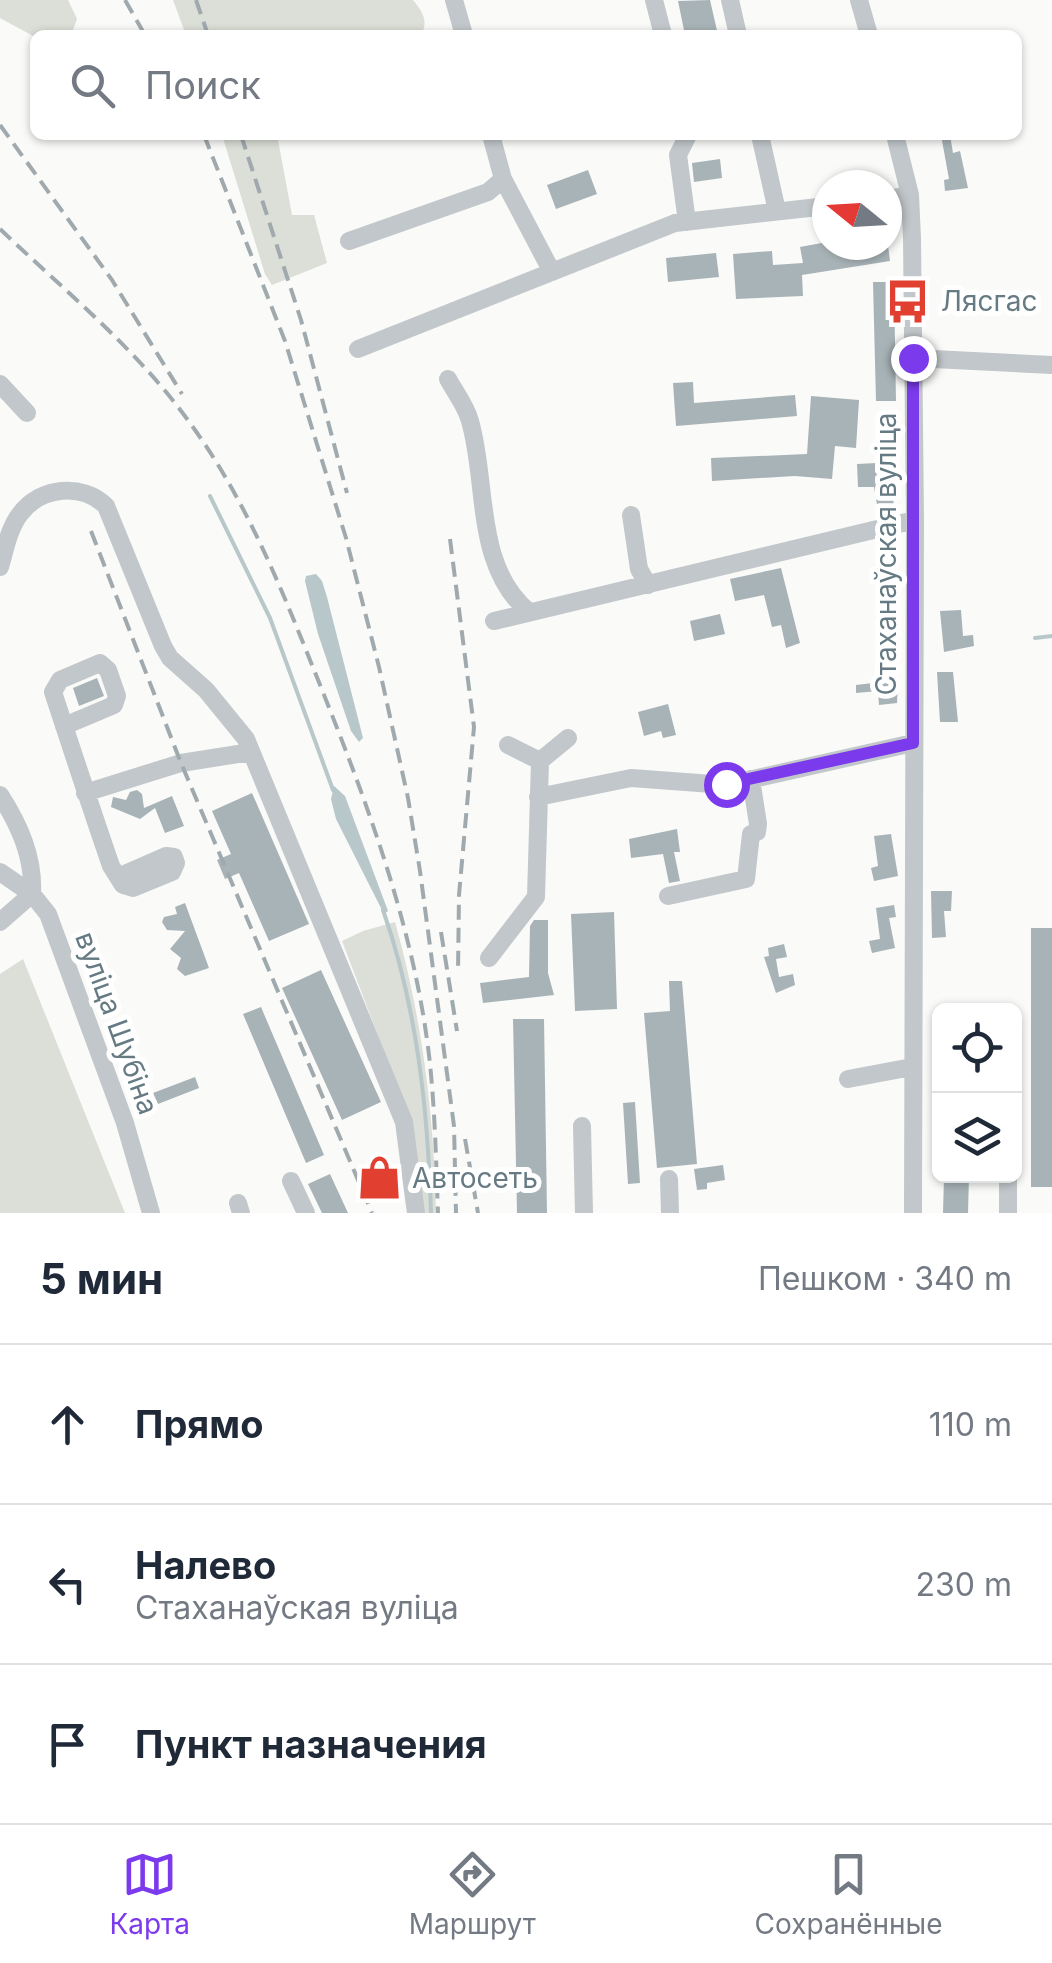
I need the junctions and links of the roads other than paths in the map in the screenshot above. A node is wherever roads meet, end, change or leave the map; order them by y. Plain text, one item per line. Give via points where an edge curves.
1 (454, 0) edge
2 (654, 0) edge
3 (730, 0) edge
4 (860, 0) edge
5 (463, 30) edge
6 (662, 30) edge
7 (737, 30) edge
8 (867, 30) edge
9 (493, 140) edge
10 (686, 140) edge
11 (761, 140) edge
12 (896, 140) edge
13 (504, 179) junction
14 (910, 195) junction
15 (902, 196) edge
16 (812, 208) edge
17 (777, 211) junction
18 (686, 222) junction
19 (350, 241) dead end
20 (552, 272) junction
21 (358, 349) dead end
22 (913, 358) junction
23 (1052, 366) edge
24 (448, 379) dead end
25 (0, 384) edge
26 (27, 413) dead end
27 (631, 516) dead end
28 (915, 520) junction
29 (0, 567) edge
30 (648, 585) junction
31 (528, 612) junction
32 (494, 621) dead end
33 (64, 726) dead end
34 (568, 738) dead end
35 (913, 743) junction
36 (508, 745) dead end
37 (251, 752) junction
38 (540, 762) junction
39 (751, 779) junction
40 (86, 793) junction
41 (0, 795) edge
42 (538, 797) junction
43 (0, 872) edge
44 (118, 877) dead end
45 (32, 894) junction
46 (668, 896) dead end
47 (0, 922) edge
48 (490, 958) dead end
49 (912, 1067) junction
50 (848, 1079) dead end
51 (582, 1126) dead end
52 (669, 1179) dead end
53 (291, 1181) dead end
54 (1008, 1183) edge
55 (152, 1213) edge
56 (306, 1213) edge
57 (416, 1213) edge
58 (584, 1213) edge
59 (670, 1213) edge
60 (913, 1213) edge
61 (1008, 1213) edge

1 - 5 street
2 - 6 street
3 - 7 street
4 - 8 street
9 - 13 street
10 - 18 street via 678,155
11 - 17 street
12 - 14 street, Стаханаўская вуліца
13 - 19 street via 488,192
13 - 20 street
14 - 15 street
14 - 22 street, Стаханаўская вуліца
16 - 17 street
17 - 18 street
18 - 20 street
20 - 21 street
22 - 23 street
22 - 28 street, Стаханаўская вуліца
24 - 31 street via 470,418 493,557 505,587
25 - 26 street
27 - 30 street
28 - 30 street
28 - 35 street, Стаханаўская вуліца
29 - 37 street via 18,515 31,502 69,489 95,496 106,506 170,658 206,690
30 - 31 street
31 - 32 street
33 - 40 street
34 - 38 street
35 - 39 street
35 - 49 street, Стаханаўская вуліца
36 - 38 street
37 - 40 street via 181,763
37 - 57 street via 404,1122
38 - 42 street
39 - 42 street via 726,784 631,778
39 - 46 street via 758,824 750,834 746,879
40 - 44 street
41 - 45 street via 34,870
42 - 48 street via 536,896
43 - 45 street, вуліца Шубіна
45 - 47 street
45 - 55 street, вуліца Шубіна via 48,914
49 - 50 street
49 - 60 street, Стаханаўская вуліца
51 - 58 street
52 - 59 street
53 - 56 street
54 - 61 street

